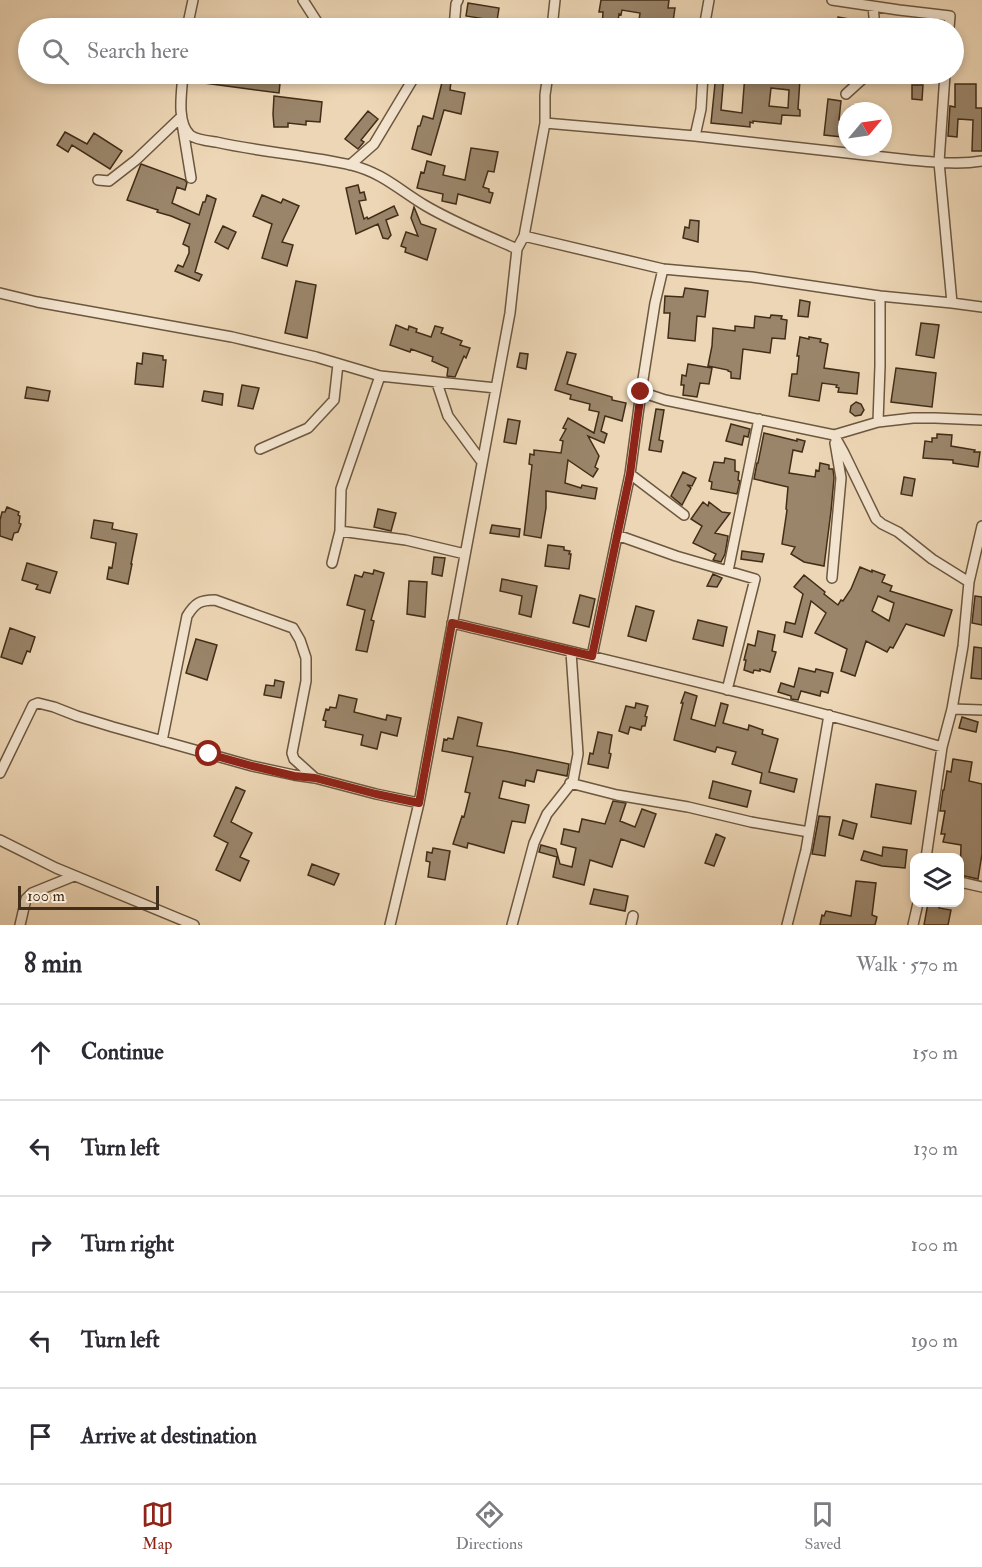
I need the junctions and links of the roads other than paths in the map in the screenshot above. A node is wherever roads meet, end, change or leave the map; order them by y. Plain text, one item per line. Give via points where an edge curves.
1 (193, 0) edge
2 (303, 0) edge
3 (458, 0) edge
4 (555, 0) edge
5 (709, 0) edge
6 (832, 0) edge
7 (873, 6) junction
8 (189, 18) edge
9 (315, 18) edge
10 (455, 18) edge
11 (553, 18) edge
12 (706, 18) edge
13 (874, 18) edge
14 (950, 18) edge
15 (183, 84) edge
16 (410, 84) edge
17 (547, 84) edge
18 (702, 84) edge
19 (857, 84) edge
20 (944, 84) edge
21 (846, 94) dead end
22 (181, 117) junction
23 (545, 123) junction
24 (695, 136) junction
25 (982, 161) edge
26 (939, 162) junction
27 (350, 165) junction
28 (191, 178) dead end
29 (98, 180) dead end
30 (524, 236) junction
31 (517, 249) junction
32 (663, 269) junction
33 (0, 292) edge
34 (880, 296) junction
35 (952, 303) junction
36 (982, 307) edge
37 (338, 364) junction
38 (380, 376) junction
39 (437, 383) junction
40 (496, 388) junction
41 (641, 392) junction
42 (759, 419) junction
43 (982, 420) edge
44 (878, 422) junction
45 (834, 435) junction
46 (260, 449) dead end
47 (482, 462) junction
48 (630, 474) junction
49 (684, 515) dead end
50 (982, 526) edge
51 (340, 531) junction
52 (617, 535) junction
53 (465, 554) junction
54 (332, 563) dead end
55 (728, 571) junction
56 (832, 578) dead end
57 (969, 582) junction
58 (452, 623) junction
59 (571, 652) junction
60 (592, 656) junction
61 (727, 690) junction
62 (952, 709) junction
63 (982, 710) edge
64 (829, 715) junction
65 (162, 741) junction
66 (942, 747) junction
67 (0, 773) edge
68 (315, 778) junction
69 (570, 783) junction
70 (419, 803) junction
71 (809, 832) junction
72 (0, 840) edge
73 (927, 853) edge
74 (74, 876) junction
75 (964, 883) edge
76 (982, 887) edge
77 (917, 907) edge
78 (20, 925) edge
79 (194, 925) edge
80 (390, 925) edge
81 (512, 925) edge
82 (787, 925) edge
83 (914, 925) edge

1 - 8 street
2 - 9 street
3 - 10 street
4 - 11 street
5 - 12 street
6 - 7 street
7 - 13 street
7 - 14 street
15 - 22 street
16 - 27 street via 374,144
17 - 23 street
18 - 24 street
19 - 21 street
20 - 26 street
22 - 27 street via 192,137
22 - 28 street
22 - 29 street via 109,181
23 - 24 street
23 - 30 street
24 - 26 street
25 - 26 street
26 - 35 street
27 - 31 street via 391,181 453,221
30 - 31 street
30 - 32 street
31 - 40 street
32 - 34 street
32 - 41 street
33 - 37 street via 232,337
34 - 35 street
34 - 44 street
35 - 36 street
37 - 38 street
37 - 46 street via 334,400 308,428
38 - 39 street
38 - 51 street via 341,489
39 - 40 street
39 - 47 street via 448,416
40 - 47 street
41 - 42 street
41 - 48 street
42 - 45 street
42 - 55 street
43 - 44 street
44 - 45 street
45 - 56 street via 841,478
45 - 57 street via 876,519
47 - 53 street
48 - 49 street
48 - 52 street
50 - 57 street
51 - 53 street via 406,540
51 - 54 street
52 - 55 street
52 - 60 street
53 - 58 street
55 - 61 street via 755,579
57 - 62 street
58 - 59 street
58 - 70 street
59 - 60 street
59 - 69 street via 578,754
60 - 61 street
61 - 64 street
62 - 63 street
62 - 66 street
64 - 66 street
64 - 71 street
65 - 67 street via 38,703 33,705
65 - 68 street via 252,766
65 - 68 street via 187,616 193,606 215,600 293,628 300,640 306,658 306,681 291,753
66 - 73 street
68 - 70 street
69 - 71 street
69 - 81 street via 547,814 534,843
70 - 80 street
71 - 82 street
72 - 74 street
74 - 78 street via 32,892 26,898
74 - 79 street
75 - 76 street
77 - 83 street

